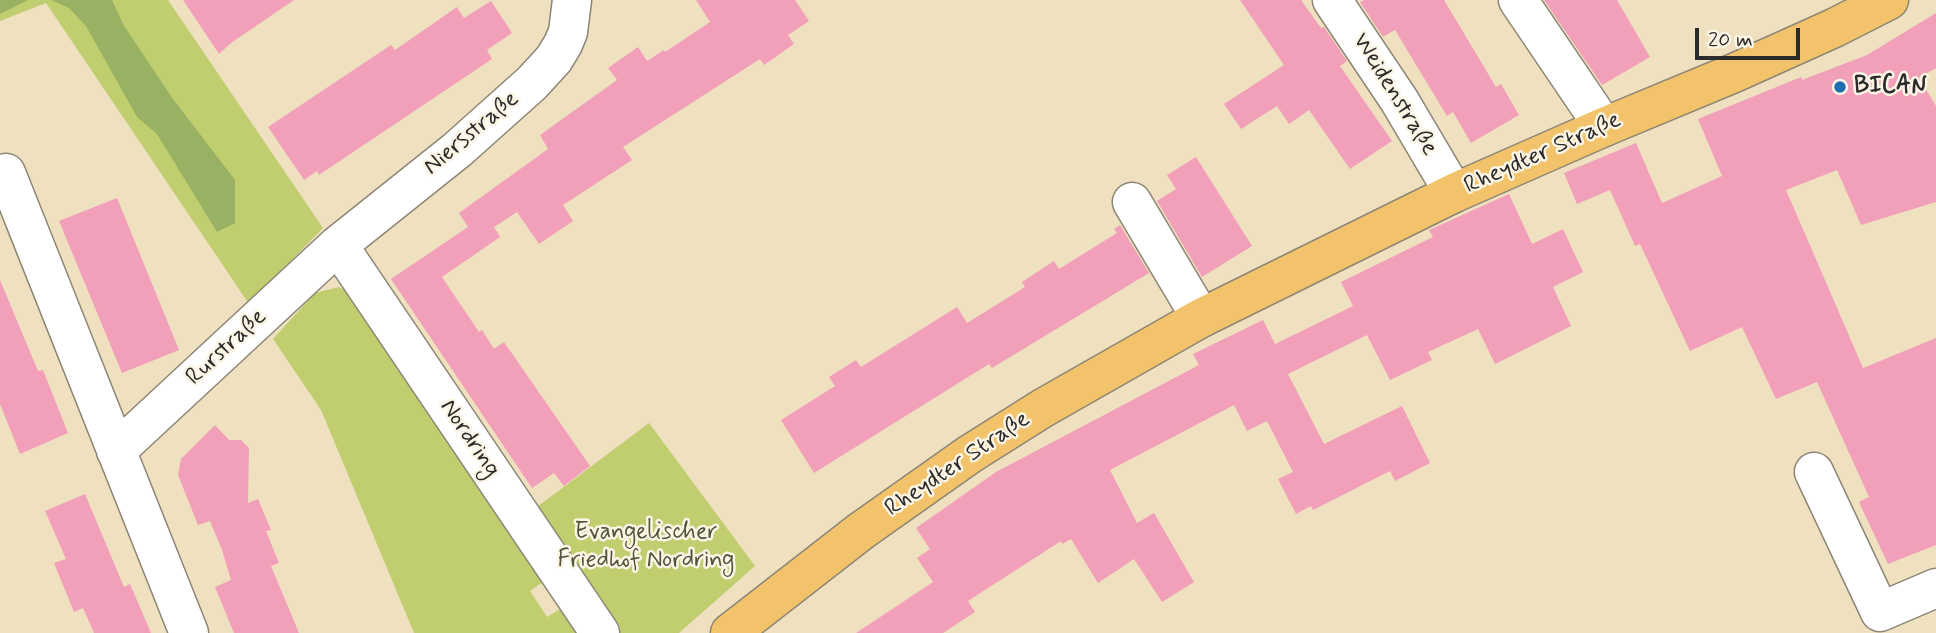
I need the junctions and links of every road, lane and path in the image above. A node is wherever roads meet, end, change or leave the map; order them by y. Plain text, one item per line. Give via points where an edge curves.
1 (572, 0) edge
2 (1332, 0) edge
3 (1518, 0) edge
4 (1889, 0) edge
5 (1604, 127) junction
6 (6, 173) dead end
7 (1454, 193) junction
8 (1132, 202) dead end
9 (338, 245) junction
10 (1201, 318) junction
11 (116, 451) junction
12 (1814, 472) dead end
13 (1936, 588) edge
14 (189, 633) edge
15 (600, 633) edge
16 (730, 633) edge

1 - 9 street, Niersstraße via 568,32 544,71 457,150
2 - 7 street, Weidenstraße
3 - 5 street
4 - 5 main road, Rheydter Straße via 1734,73
5 - 7 main road, Rheydter Straße
6 - 11 street
7 - 10 main road, Rheydter Straße
8 - 10 street
9 - 11 street, Rurstraße
9 - 15 street, Nordring
10 - 16 main road, Rheydter Straße via 970,454
11 - 14 street
12 - 13 street via 1880,612

